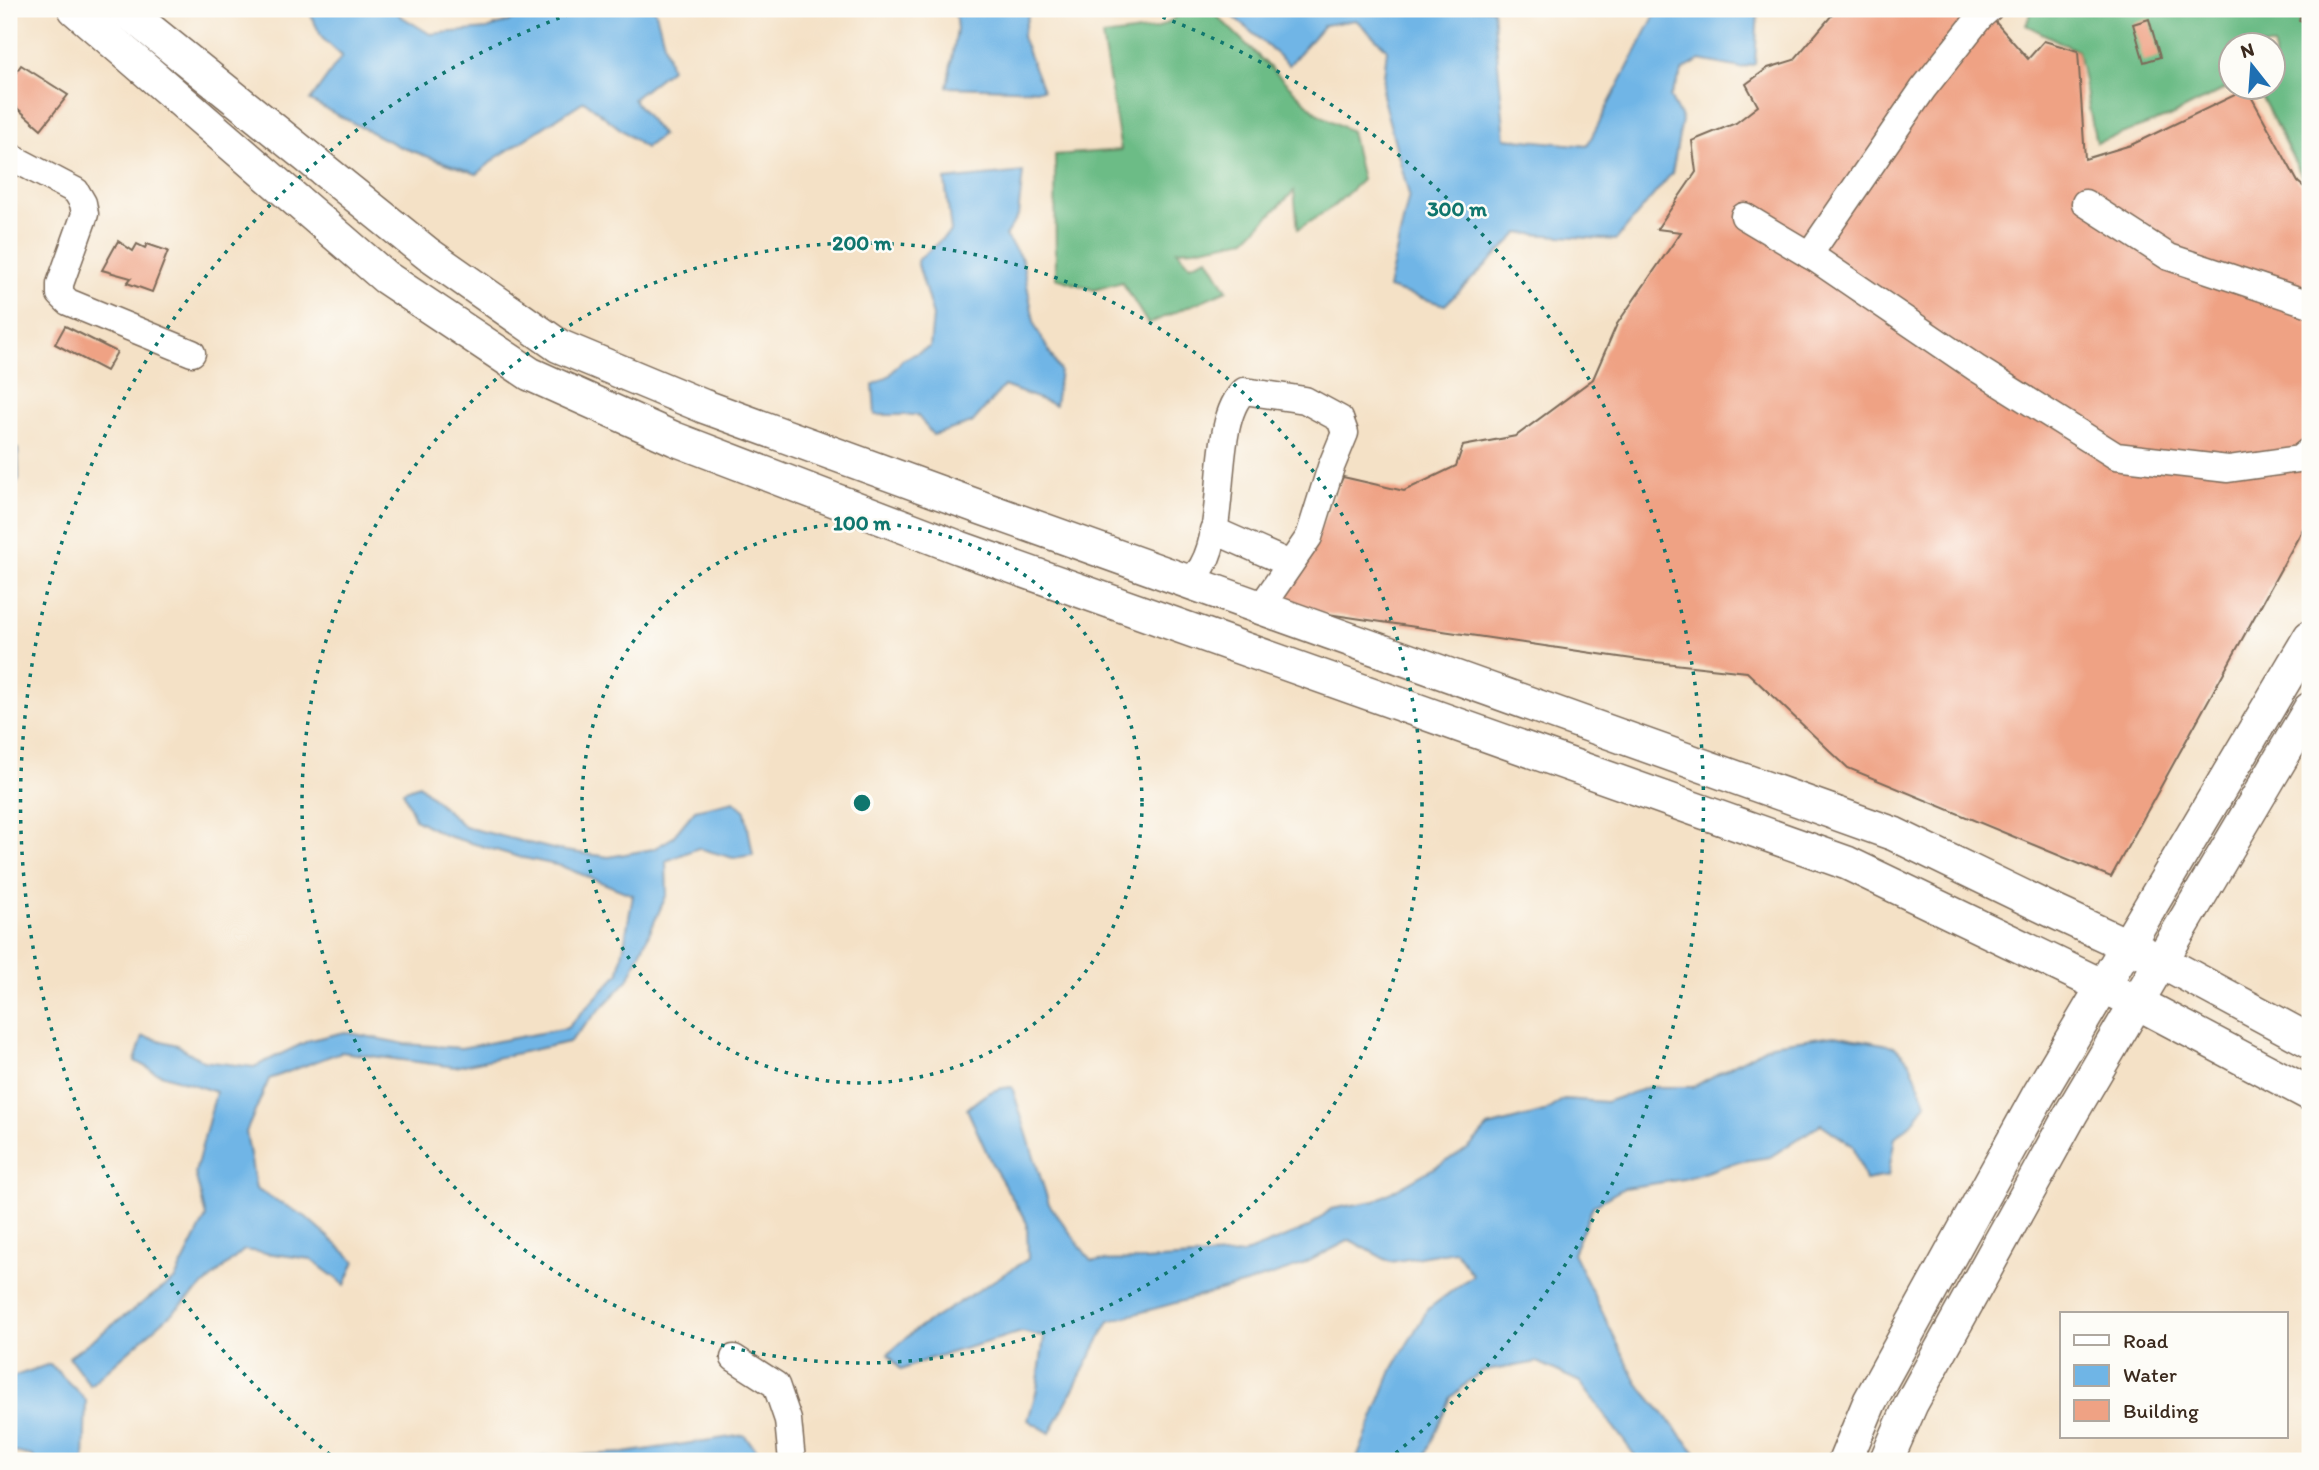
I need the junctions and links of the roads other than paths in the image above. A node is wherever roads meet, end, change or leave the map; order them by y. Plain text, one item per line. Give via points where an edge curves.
1 (75, 9) edge
2 (124, 9) edge
3 (1989, 9) edge
4 (9, 156) edge
5 (2085, 203) dead end
6 (1744, 216) dead end
7 (1809, 255) junction
8 (2310, 303) edge
9 (192, 354) dead end
10 (2310, 450) edge
11 (982, 508) junction
12 (1213, 530) junction
13 (960, 548) junction
14 (1290, 564) junction
15 (1189, 582) junction
16 (1261, 607) junction
17 (2310, 637) edge
18 (2310, 709) edge
19 (2128, 946) junction
20 (2162, 962) junction
21 (2104, 987) junction
22 (2138, 1003) junction
23 (2310, 1041) edge
24 (2310, 1094) edge
25 (734, 1358) dead end
26 (792, 1461) edge
27 (1845, 1461) edge
28 (1886, 1461) edge

1 - 13 main road via 385,277 530,374 675,439
2 - 11 main road via 428,254 559,346 703,405
3 - 7 street via 1923,89
4 - 9 street via 76,191 83,202 85,214 60,284 60,294 68,303
5 - 8 street via 2169,257
6 - 7 street
7 - 10 street via 2116,456 2228,468 2299,459
11 - 13 main road
11 - 15 main road
12 - 14 street
12 - 14 street via 1228,417 1235,400 1244,391 1305,400 1340,419 1345,433 1309,537
12 - 15 street via 1203,566
13 - 21 main road via 1847,863
14 - 16 street
15 - 16 main road
16 - 19 main road via 1894,834
17 - 19 main road
18 - 20 main road
19 - 20 main road
19 - 21 main road
20 - 22 main road
20 - 23 main road
21 - 22 main road
21 - 27 main road via 2038,1096 1870,1401
22 - 24 main road
22 - 28 main road via 2072,1112 1911,1404
25 - 26 street via 776,1385 788,1420

